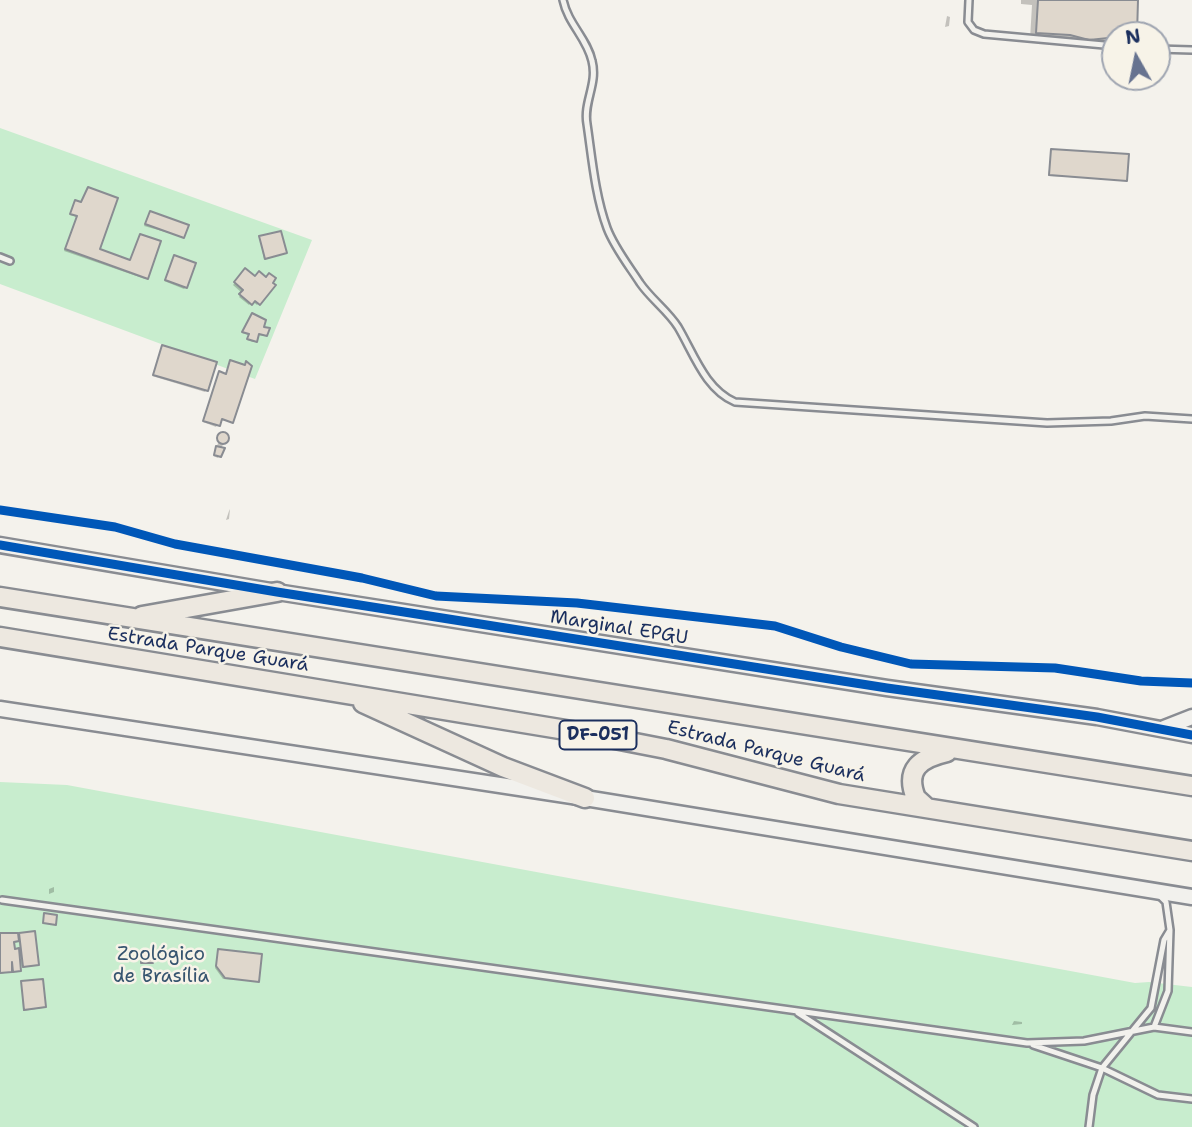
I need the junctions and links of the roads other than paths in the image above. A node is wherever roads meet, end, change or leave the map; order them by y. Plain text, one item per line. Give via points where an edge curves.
1 (563, 0) edge
2 (969, 0) edge
3 (1101, 45) edge
4 (1171, 49) edge
5 (1192, 50) edge
6 (0, 257) edge
7 (10, 261) dead end
8 (1192, 419) edge
9 (0, 545) edge
10 (277, 592) junction
11 (0, 597) edge
12 (130, 619) junction
13 (3, 638) edge
14 (344, 694) junction
15 (0, 709) edge
16 (1192, 717) edge
17 (1158, 730) junction
18 (1192, 735) edge
19 (953, 750) junction
20 (1192, 786) edge
21 (585, 798) junction
22 (927, 808) junction
23 (1192, 851) edge
24 (1155, 890) junction
25 (1192, 897) edge
26 (2, 901) dead end
27 (1170, 930) junction
28 (795, 1012) junction
29 (1154, 1027) junction
30 (1128, 1032) junction
31 (1192, 1032) edge
32 (1027, 1043) junction
33 (1102, 1068) junction
34 (1192, 1099) edge
35 (974, 1127) edge
36 (1089, 1127) edge

1 - 8 lane via 593,63 593,87 585,112 607,230 722,396 735,402 1047,423 1145,416
2 - 3 lane via 968,22 984,34
4 - 5 lane
6 - 7 lane
9 - 10 street, Marginal EPGU
10 - 12 highway
10 - 17 street, Marginal EPGU via 887,688 1097,716
11 - 12 highway, Estrada Parque Guará / DF-051
12 - 19 highway, Estrada Parque Guará / DF-051
13 - 14 highway, Estrada Parque Guará / DF-051
14 - 21 highway via 503,767
14 - 22 highway, Estrada Parque Guará / DF-051 via 666,749 839,794
15 - 21 street
16 - 17 street
17 - 18 street, Marginal EPGU
19 - 20 highway, Estrada Parque Guará / DF-051
19 - 22 highway via 929,756 912,772 916,798
21 - 24 street
22 - 23 highway, Estrada Parque Guará / DF-051
24 - 25 street
24 - 27 lane via 1166,902
26 - 28 lane
27 - 29 lane via 1168,991
27 - 30 lane via 1151,1008
28 - 32 lane
28 - 35 lane
29 - 30 lane
29 - 31 lane
30 - 32 lane via 1084,1041
30 - 33 lane
32 - 33 lane
33 - 34 lane via 1158,1095
33 - 36 lane

